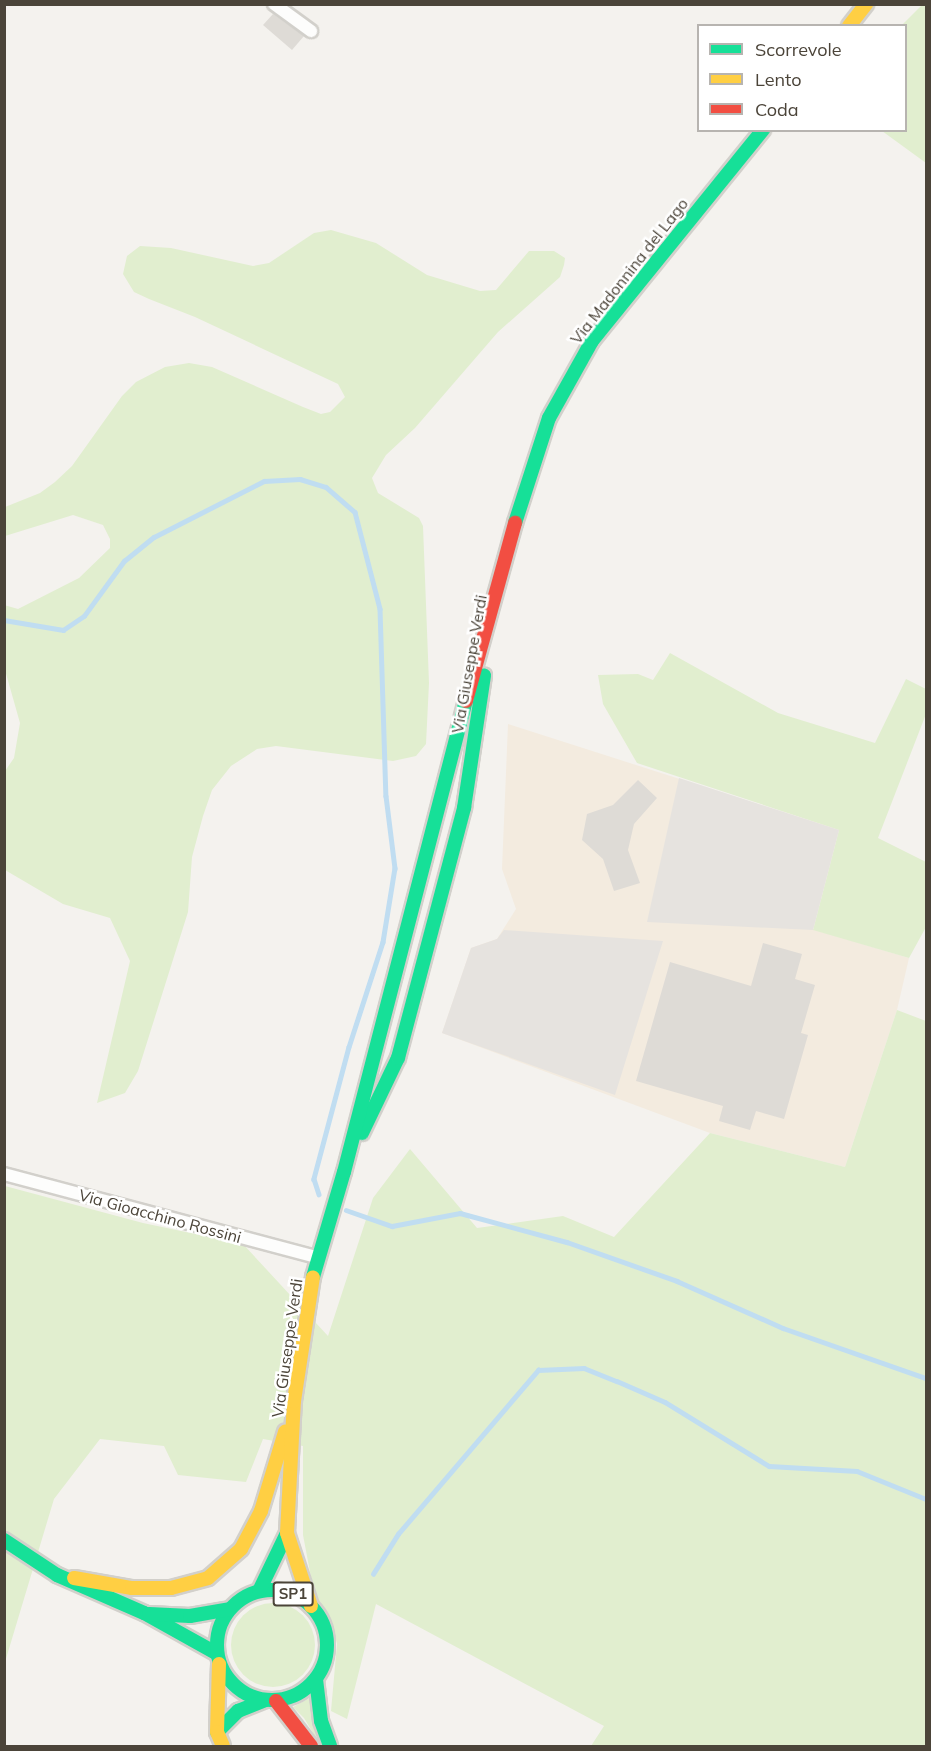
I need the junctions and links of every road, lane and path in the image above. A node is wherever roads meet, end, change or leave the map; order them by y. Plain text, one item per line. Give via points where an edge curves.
1 (274, 4) edge
2 (866, 4) edge
3 (851, 24) edge
4 (311, 31) dead end
5 (761, 132) edge
6 (500, 581) junction
7 (441, 798) junction
8 (438, 900) junction
9 (387, 1006) junction
10 (344, 1172) junction
11 (4, 1174) edge
12 (316, 1257) junction
13 (294, 1401) junction
14 (287, 1533) junction
15 (4, 1540) edge
16 (57, 1575) junction
17 (260, 1591) junction
18 (311, 1606) junction
19 (229, 1609) junction
20 (144, 1613) junction
21 (218, 1659) junction
22 (316, 1679) junction
23 (270, 1701) junction
24 (217, 1732) junction
25 (223, 1746) edge
26 (311, 1746) edge
27 (330, 1746) edge

1 - 4 street
2 - 3 main road
5 - 6 main road, Via Madonnina del Lago via 592,341 549,418
6 - 7 main road, Via Giuseppe Verdi
6 - 8 main road, Via Giuseppe Verdi via 464,808
7 - 8 main road, Via Giuseppe Verdi via 429,887
7 - 9 main road, Via Giuseppe Verdi
8 - 9 main road, Via Giuseppe Verdi via 421,914 402,982
8 - 10 main road, Via Giuseppe Verdi via 398,1058
9 - 10 main road, Via Giuseppe Verdi
10 - 12 main road, Via Giuseppe Verdi
11 - 12 street, Via Gioacchino Rossini
12 - 13 main road, Via Giuseppe Verdi
13 - 14 main road, Via Giuseppe Verdi
13 - 16 main road via 261,1511 241,1549 208,1578 171,1588 132,1588
14 - 17 main road, Via Giuseppe Verdi
14 - 18 main road, Via Giuseppe Verdi
15 - 16 main road, SP1
16 - 20 main road, SP1
17 - 18 main road, SP1 via 287,1592
17 - 19 main road, SP1
18 - 22 main road, SP1 via 323,1626 327,1650
19 - 20 main road, SP1 via 190,1616
19 - 21 main road via 219,1630
20 - 21 main road, SP1
21 - 23 main road, SP1 via 237,1689
21 - 24 main road
22 - 23 main road via 305,1690
22 - 27 main road, SP1 via 321,1721
23 - 24 main road via 238,1711
23 - 26 main road
24 - 25 main road

